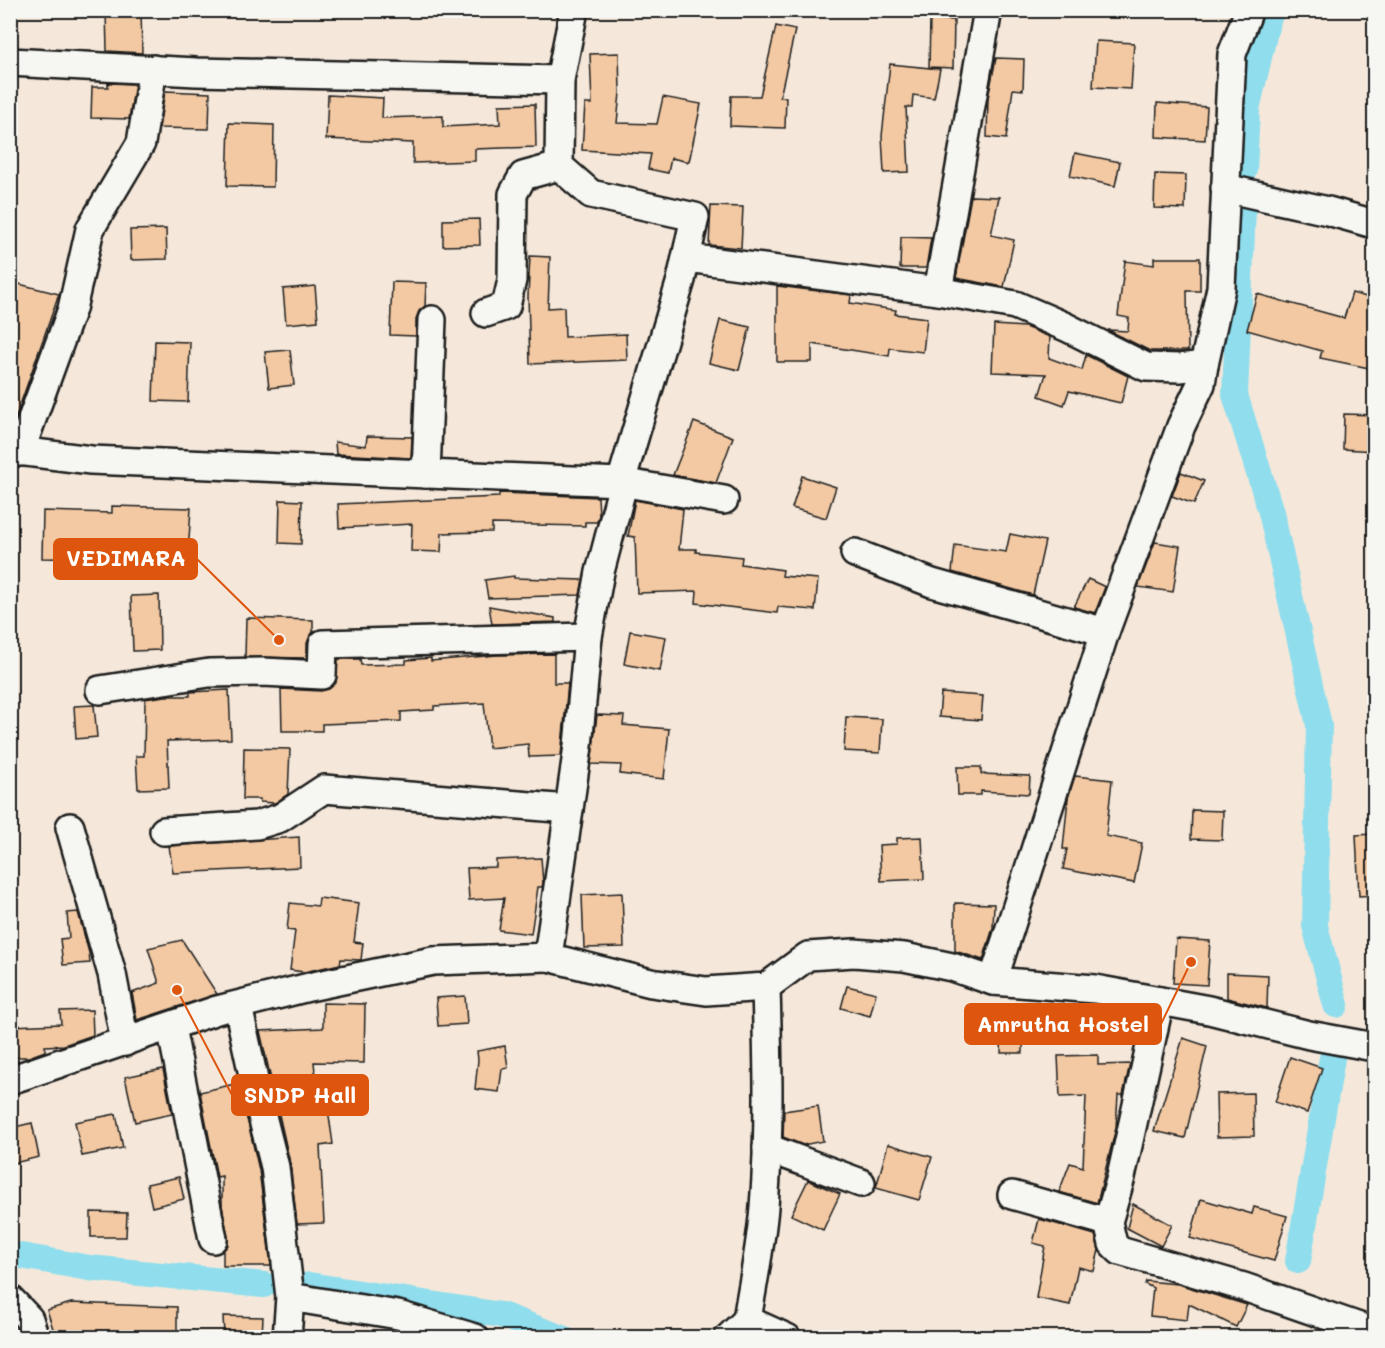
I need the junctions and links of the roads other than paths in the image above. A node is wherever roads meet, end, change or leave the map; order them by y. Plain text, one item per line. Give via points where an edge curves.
1 (574, 10) edge
2 (988, 10) edge
3 (1249, 10) edge
4 (10, 62) edge
5 (153, 69) junction
6 (560, 81) junction
7 (560, 166) junction
8 (1225, 188) junction
9 (1374, 224) edge
10 (687, 258) junction
11 (938, 291) junction
12 (486, 313) dead end
13 (432, 320) dead end
14 (1204, 365) junction
15 (15, 451) edge
16 (426, 474) junction
17 (621, 482) junction
18 (724, 501) dead end
19 (855, 553) dead end
20 (1105, 632) junction
21 (588, 637) junction
22 (100, 690) dead end
23 (569, 809) junction
24 (70, 827) dead end
25 (164, 831) dead end
26 (548, 957) junction
27 (993, 981) junction
28 (766, 987) junction
29 (1160, 1001) junction
30 (238, 1006) junction
31 (171, 1027) junction
32 (125, 1042) junction
33 (1374, 1047) edge
34 (10, 1080) edge
35 (767, 1148) junction
36 (861, 1183) dead end
37 (1012, 1195) dead end
38 (1108, 1222) junction
39 (213, 1239) dead end
40 (290, 1298) junction
41 (10, 1299) edge
42 (399, 1326) edge
43 (737, 1329) edge
44 (1374, 1332) edge
45 (35, 1338) edge
46 (287, 1338) edge
47 (475, 1338) edge
48 (787, 1338) edge

1 - 6 street
2 - 11 street
3 - 8 street via 1233,54
4 - 5 street
5 - 6 street
5 - 15 street via 141,143 90,229 72,309
6 - 7 street
7 - 10 street via 591,194 695,217
7 - 12 street via 523,176 513,194 512,280 506,306
8 - 9 street
8 - 14 street via 1221,288
10 - 11 street
10 - 17 street
11 - 14 street via 1015,305 1146,367
13 - 16 street
14 - 20 street via 1201,384 1181,426
15 - 16 street via 91,460
16 - 17 street
17 - 18 street
17 - 21 street
19 - 20 street via 932,583
20 - 27 street
21 - 22 street via 323,644 322,675 209,673
21 - 23 street
23 - 25 street via 324,789 280,818 257,825
23 - 26 street
24 - 32 street via 112,974
26 - 28 street via 651,983 706,991
26 - 30 street via 433,961
27 - 28 street via 914,959 854,953 808,956
27 - 29 street via 1095,989
28 - 35 street
29 - 33 street
29 - 38 street
30 - 31 street
30 - 40 street via 275,1167
31 - 32 street
31 - 39 street
32 - 34 street
35 - 36 street
35 - 43 street via 764,1209
37 - 38 street
38 - 44 street via 1113,1244 1120,1251 1244,1287
40 - 42 street
40 - 46 street
41 - 45 street via 29,1319
42 - 47 street
43 - 48 street

